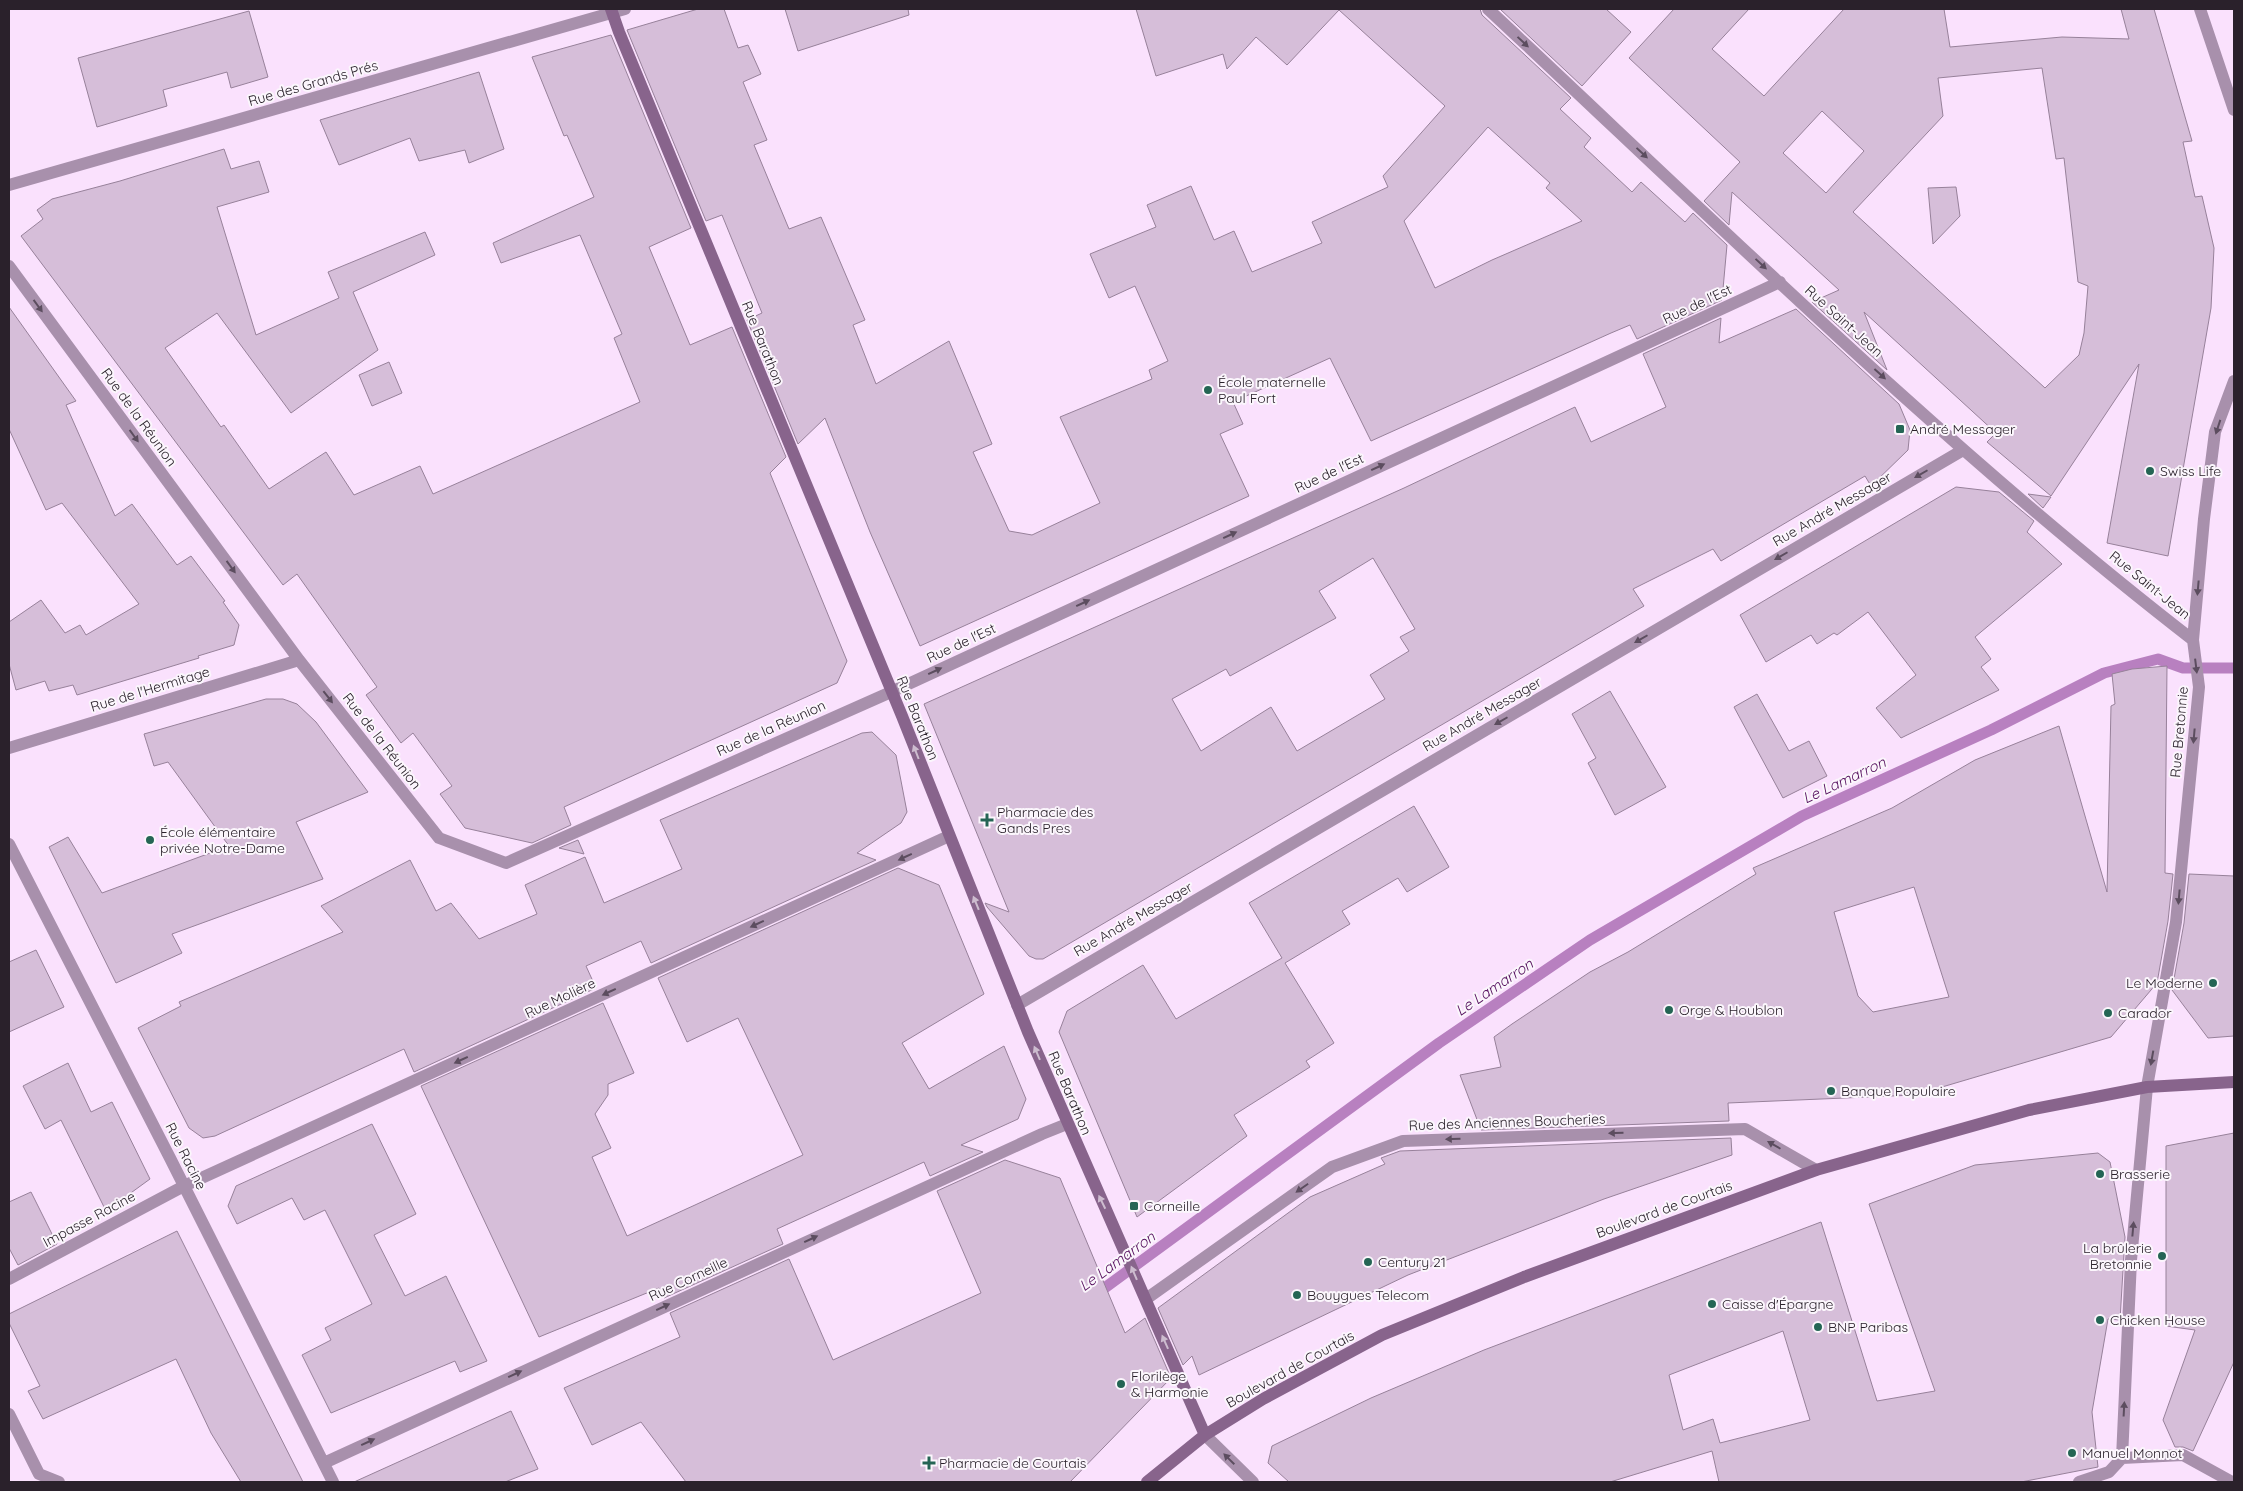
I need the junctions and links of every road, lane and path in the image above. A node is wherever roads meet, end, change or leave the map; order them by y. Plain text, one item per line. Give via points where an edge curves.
1 (1488, 9) edge
2 (2200, 9) edge
3 (616, 10) edge
4 (2234, 110) edge
5 (9, 185) edge
6 (9, 266) edge
7 (1780, 282) junction
8 (2234, 381) edge
9 (1963, 450) junction
10 (2193, 643) junction
11 (299, 660) junction
12 (891, 692) junction
13 (9, 748) edge
14 (949, 836) junction
15 (9, 844) edge
16 (1017, 1005) junction
17 (2234, 1082) edge
18 (2147, 1088) junction
19 (1067, 1124) junction
20 (1816, 1170) junction
21 (184, 1186) junction
22 (9, 1278) edge
23 (1146, 1299) junction
24 (9, 1414) edge
25 (1205, 1435) junction
26 (2122, 1458) junction
27 (324, 1463) junction
28 (59, 1482) edge
29 (333, 1482) edge
30 (1147, 1482) edge
31 (1253, 1482) edge
32 (2079, 1482) edge
33 (2232, 1482) edge

1 -> 7 street, Rue Saint-Jean
2 - 4 street
3 - 5 street, Rue des Grands Prés
3 - 12 main road, Rue Barathon via 619,32
6 -> 11 street, Rue de la Réunion
7 -> 9 street, Rue Saint-Jean
12 -> 7 street, Rue de l'Est
8 -> 10 street, Rue Bretonnie via 2216,432 2204,519
9 - 10 street, Rue Saint-Jean
9 -> 16 street, Rue André Messager
10 -> 18 street, Rue Bretonnie via 2198,687 2176,922
11 -> 12 street, Rue de la Réunion via 440,838 506,862
11 - 13 street, Rue de l'Hermitage
14 -> 12 main road, Rue Barathon
16 -> 14 main road, Rue Barathon
14 -> 21 street, Rue Molière
15 - 21 street, Rue Racine
19 -> 16 main road, Rue Barathon
17 - 18 main road, Boulevard de Courtais
18 - 20 main road, Boulevard de Courtais via 2049,1104
26 -> 18 street, Rue Bretonnie via 2131,1260
23 -> 19 main road, Rue Barathon
27 -> 19 street, Rue Corneille
20 -> 23 street, Rue des Anciennes Boucheries via 1745,1129 1403,1141 1332,1167
20 - 25 main road, Boulevard de Courtais via 1524,1277 1382,1335 1263,1399
21 - 22 street, Impasse Racine
21 - 27 street, Rue Racine
25 -> 23 main road, Rue Barathon
24 - 28 street via 39,1474
25 - 30 main road, Boulevard de Courtais
31 -> 25 street
26 - 32 street via 2109,1472
26 - 33 street via 2183,1455
27 - 29 street, Rue Racine

